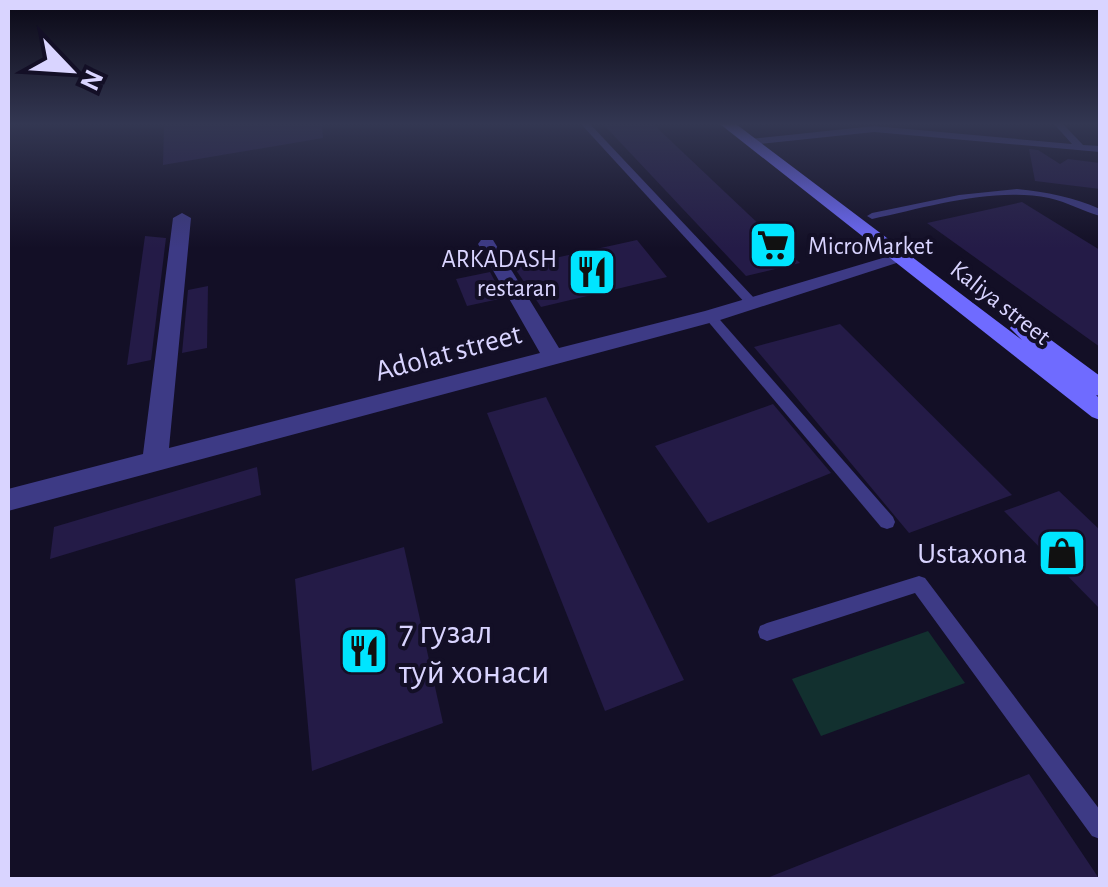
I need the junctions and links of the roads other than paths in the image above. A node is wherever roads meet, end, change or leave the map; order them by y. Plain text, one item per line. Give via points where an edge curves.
1 (623, 165) edge
2 (790, 165) edge
3 (805, 165) edge
4 (1100, 213) edge
5 (872, 216) junction
6 (182, 218) dead end
7 (487, 244) dead end
8 (903, 258) junction
9 (752, 302) junction
10 (710, 316) junction
11 (552, 355) junction
12 (1100, 388) edge
13 (1100, 411) edge
14 (155, 460) junction
15 (8, 500) edge
16 (888, 522) dead end
17 (766, 632) dead end
18 (1100, 828) edge

1 - 9 lane
2 - 8 main road, Kaliya street
3 - 5 main road, Kaliya street
4 - 5 lane via 1077,200 1001,190
5 - 12 main road, Kaliya street
6 - 14 street
7 - 11 street
8 - 9 street, Adolat street
8 - 13 main road, Kaliya street
9 - 10 street, Adolat street
10 - 11 street, Adolat street
10 - 16 lane
11 - 14 street, Adolat street
14 - 15 street, Adolat street
17 - 18 lane via 919,584

